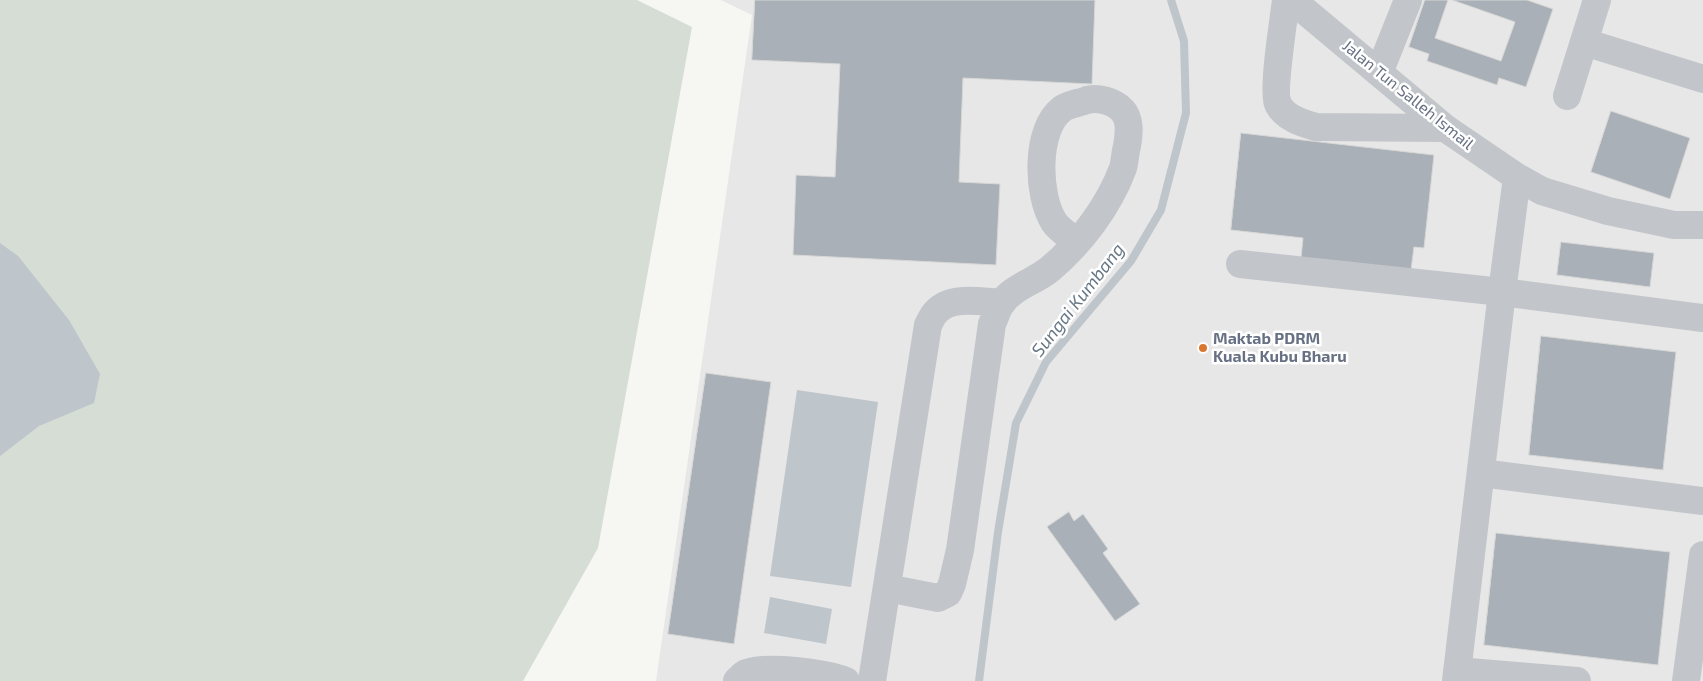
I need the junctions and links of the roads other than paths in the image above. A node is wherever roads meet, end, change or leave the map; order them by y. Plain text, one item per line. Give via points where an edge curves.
1 (1286, 0) edge
2 (1292, 0) edge
3 (1408, 0) edge
4 (1597, 0) edge
5 (1584, 42) junction
6 (1379, 73) junction
7 (1703, 79) edge
8 (1567, 96) dead end
9 (1445, 128) junction
10 (1517, 176) junction
11 (1703, 225) edge
12 (1077, 242) junction
13 (1240, 264) dead end
14 (1502, 292) junction
15 (1002, 303) junction
16 (1703, 318) edge
17 (1480, 473) junction
18 (1703, 501) edge
19 (1703, 555) edge
20 (887, 588) junction
21 (1457, 676) edge
22 (737, 681) edge
23 (846, 681) edge
24 (872, 681) edge
25 (1577, 681) edge
26 (1686, 681) edge

1 - 9 street via 1276,85 1278,103 1286,114 1300,123 1316,127
2 - 6 street, Jalan Tun Salleh Ismail
3 - 6 street
4 - 5 street
5 - 7 street
5 - 8 street
6 - 9 street, Jalan Tun Salleh Ismail
9 - 10 street, Jalan Tun Salleh Ismail
10 - 11 street, Jalan Tun Salleh Ismail via 1542,191 1608,211 1674,225
10 - 14 street
12 - 12 street via 1094,222 1123,168 1130,129 1122,110 1096,98 1063,108 1053,119 1044,142 1041,176 1044,197 1054,223
12 - 15 street via 1050,269 1011,293
13 - 14 street
14 - 16 street
14 - 17 street
15 - 20 street via 949,303 936,311 928,325
15 - 20 street via 992,324 960,550 952,584 948,593 938,598
17 - 18 street
17 - 21 street
19 - 26 street
20 - 24 street
21 - 25 street
22 - 23 street via 744,674 761,671 803,672

